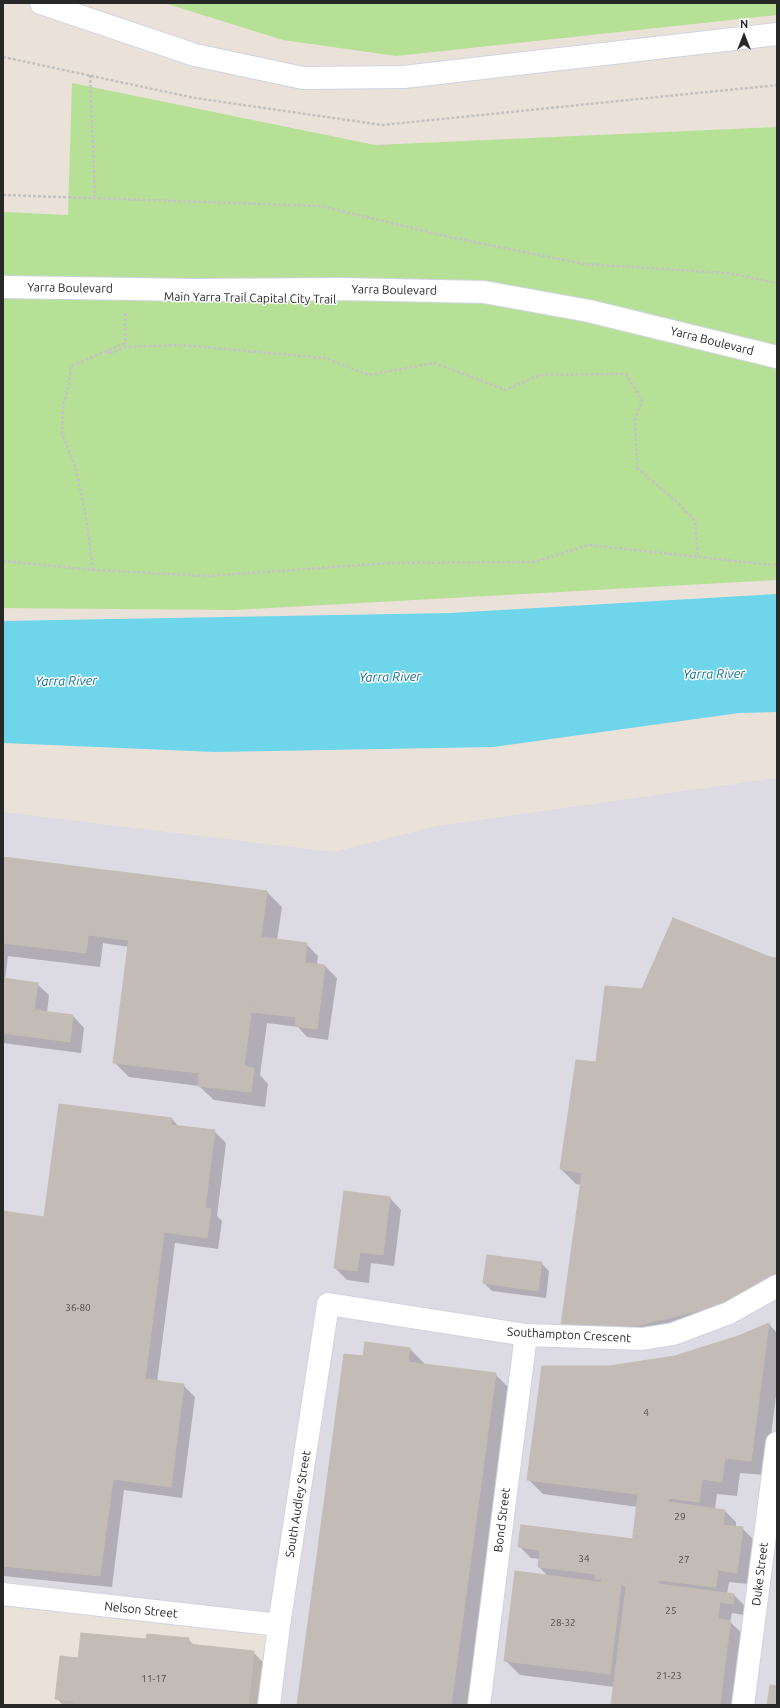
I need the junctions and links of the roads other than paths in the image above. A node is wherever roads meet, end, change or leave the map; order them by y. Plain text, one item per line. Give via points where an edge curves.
1 (41, 3) edge
2 (777, 34) edge
3 (3, 288) edge
4 (777, 357) edge
5 (777, 1286) edge
6 (328, 1304) joint
7 (526, 1335) junction
8 (777, 1443) edge
9 (3, 1594) edge
10 (279, 1625) junction
11 (269, 1705) edge
12 (479, 1705) edge
13 (743, 1705) edge

1 - 2 street via 195,55 302,78 404,77
3 - 4 street, Yarra Boulevard via 484,292 589,311
5 - 7 street, Southampton Crescent via 729,1313 673,1334 642,1339
6 - 7 street, Southampton Crescent
6 - 10 street, South Audley Street
7 - 12 street, Bond Street
8 - 13 street, Duke Street
9 - 10 street, Nelson Street
10 - 11 street, South Audley Street

